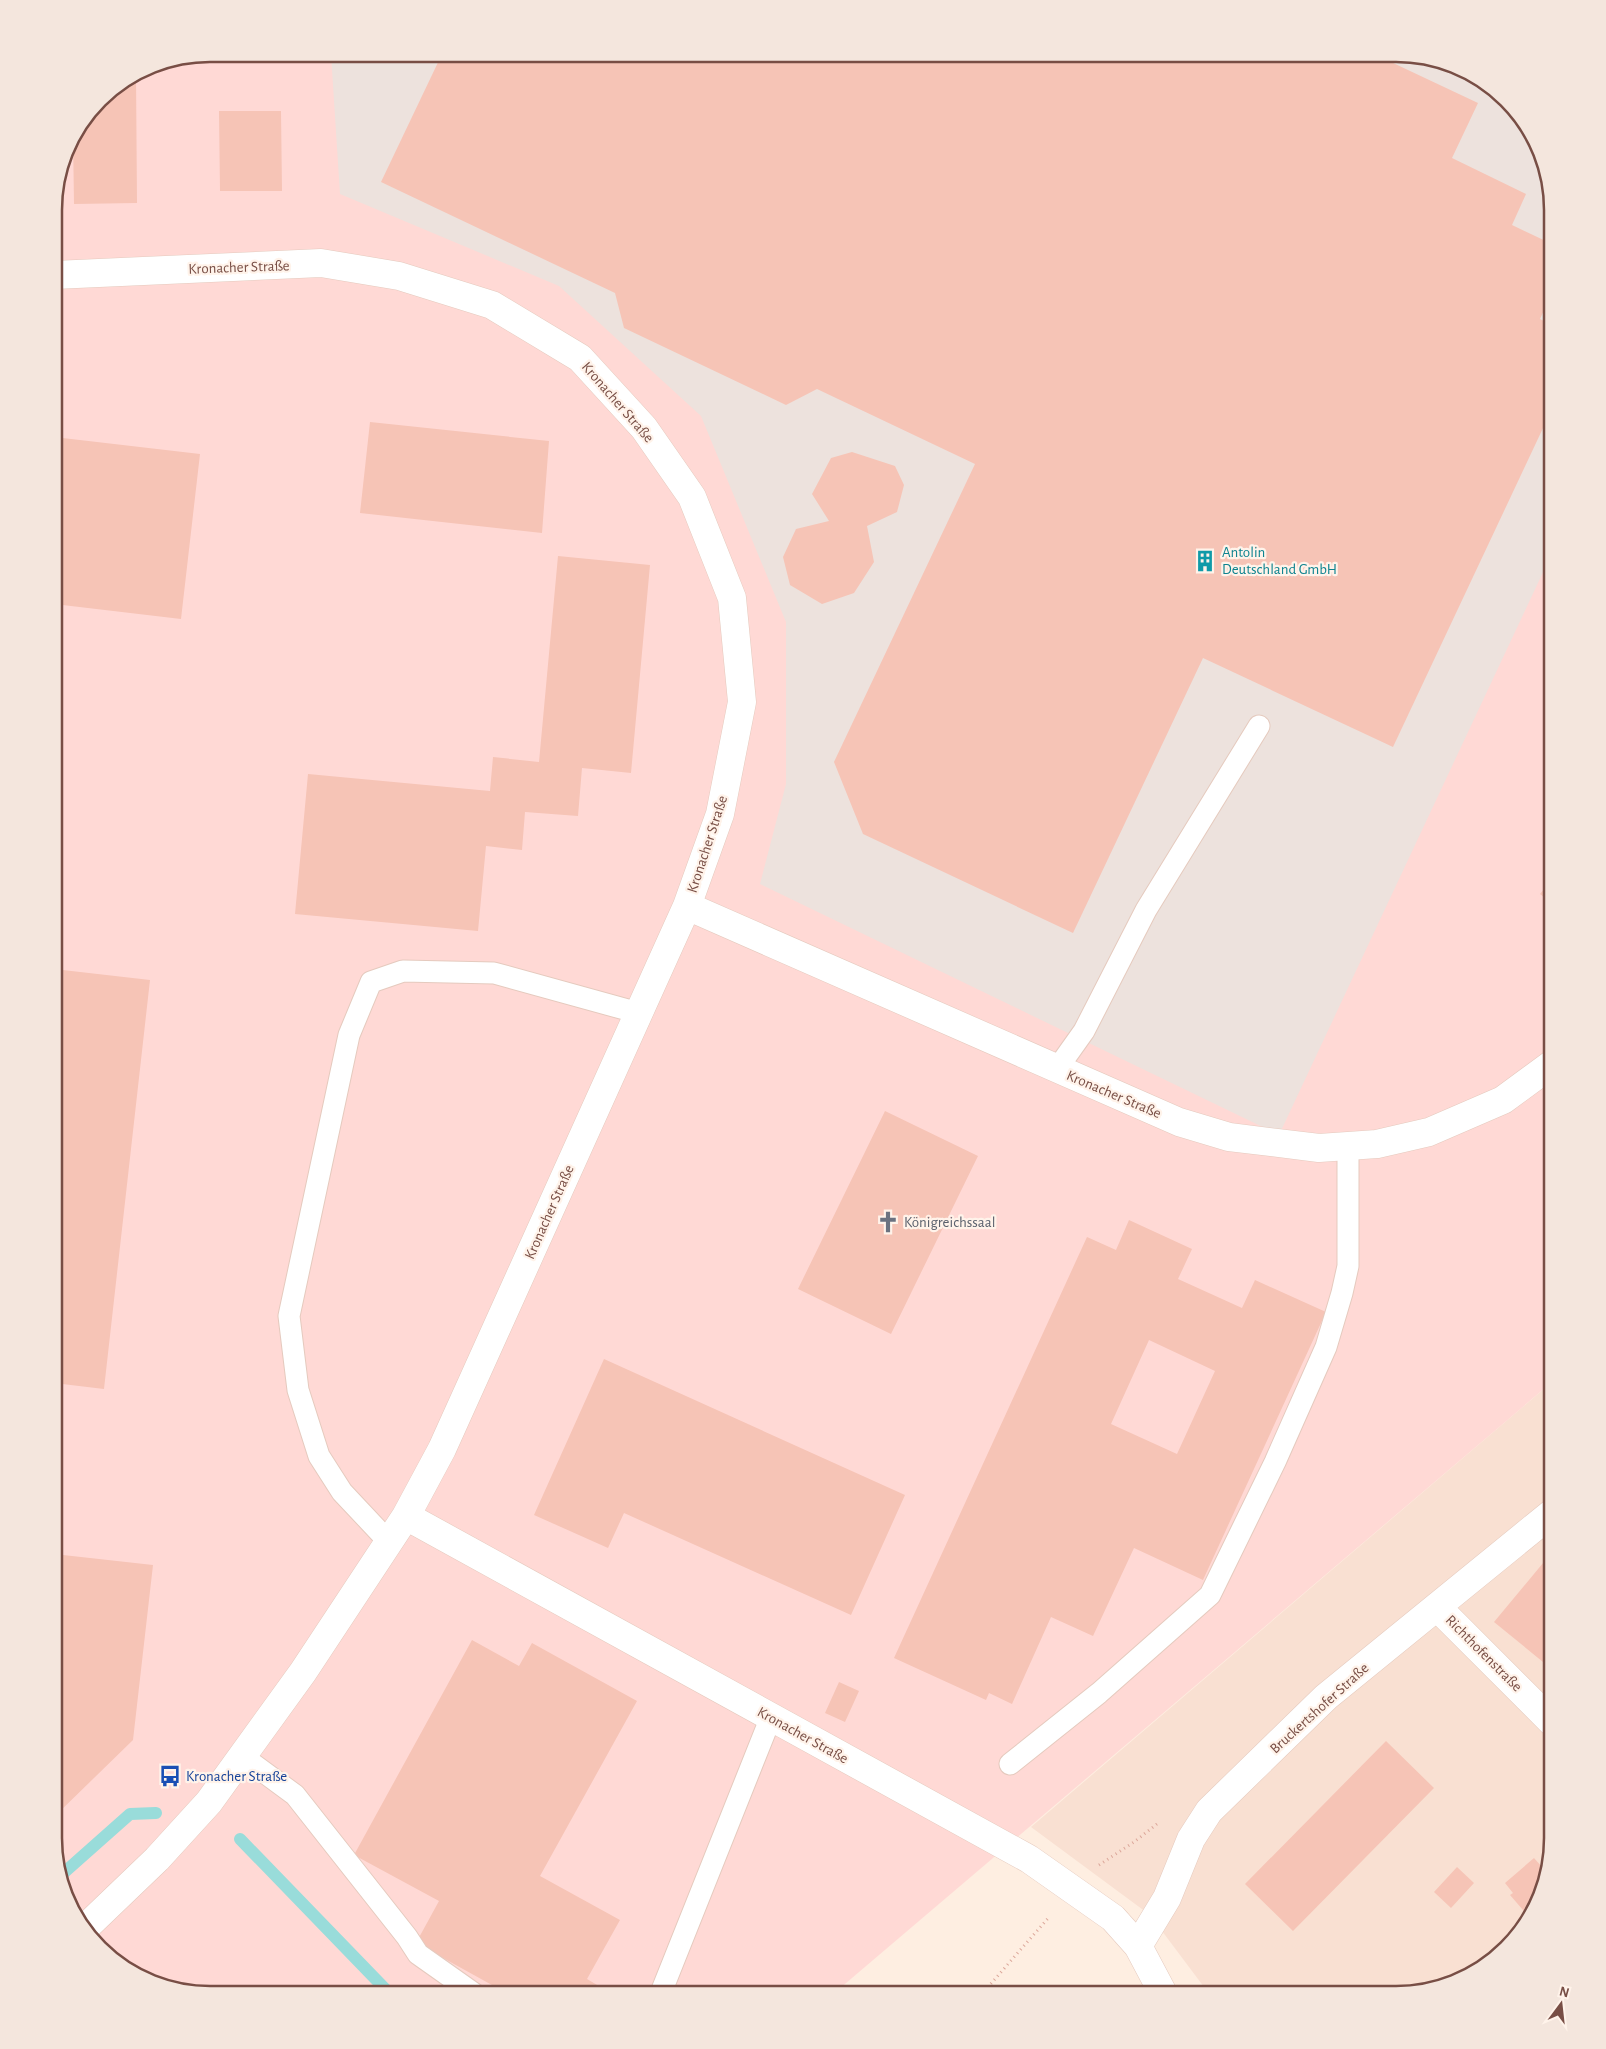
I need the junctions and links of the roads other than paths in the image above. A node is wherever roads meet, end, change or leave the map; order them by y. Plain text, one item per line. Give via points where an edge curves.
1 (63, 275) edge
2 (1259, 726) dead end
3 (687, 906) junction
4 (639, 1013) junction
5 (1057, 1069) junction
6 (1544, 1070) edge
7 (1348, 1145) junction
8 (406, 1516) junction
9 (1544, 1519) edge
10 (389, 1542) junction
11 (1437, 1606) junction
12 (1544, 1714) edge
13 (771, 1717) junction
14 (242, 1756) junction
15 (1010, 1764) dead end
16 (90, 1924) edge
17 (1138, 1946) junction
18 (463, 1986) edge
19 (664, 1986) edge
20 (1159, 1986) edge

1 - 3 street, Kronacher Straße via 321,263 399,276 492,305 580,358 644,428 692,497 732,598 742,702 720,814
2 - 5 lane via 1146,910 1084,1031
3 - 4 street, Kronacher Straße
3 - 5 street, Kronacher Straße
4 - 8 street, Kronacher Straße via 442,1449
4 - 10 lane via 494,974 402,971 371,982 350,1035 290,1316 298,1390 319,1456 342,1492
5 - 7 street, Kronacher Straße via 1179,1122 1229,1137 1319,1148
6 - 7 street, Kronacher Straße via 1503,1100 1430,1132 1377,1144
7 - 15 lane via 1348,1266 1326,1346 1275,1462 1210,1595 1099,1693
8 - 10 street, Kronacher Straße
8 - 13 street, Kronacher Straße
9 - 11 street, Bruckertshofer Straße
10 - 14 street, Kronacher Straße via 304,1672
11 - 12 street, Richthofenstraße
11 - 17 street, Bruckertshofer Straße via 1326,1697 1209,1810 1191,1840 1167,1898
13 - 17 street, Kronacher Straße via 1029,1859 1113,1918
13 - 19 lane
14 - 16 street, Kronacher Straße via 209,1802 157,1859
14 - 18 lane via 295,1795 418,1954
17 - 20 street, Kronacher Straße

